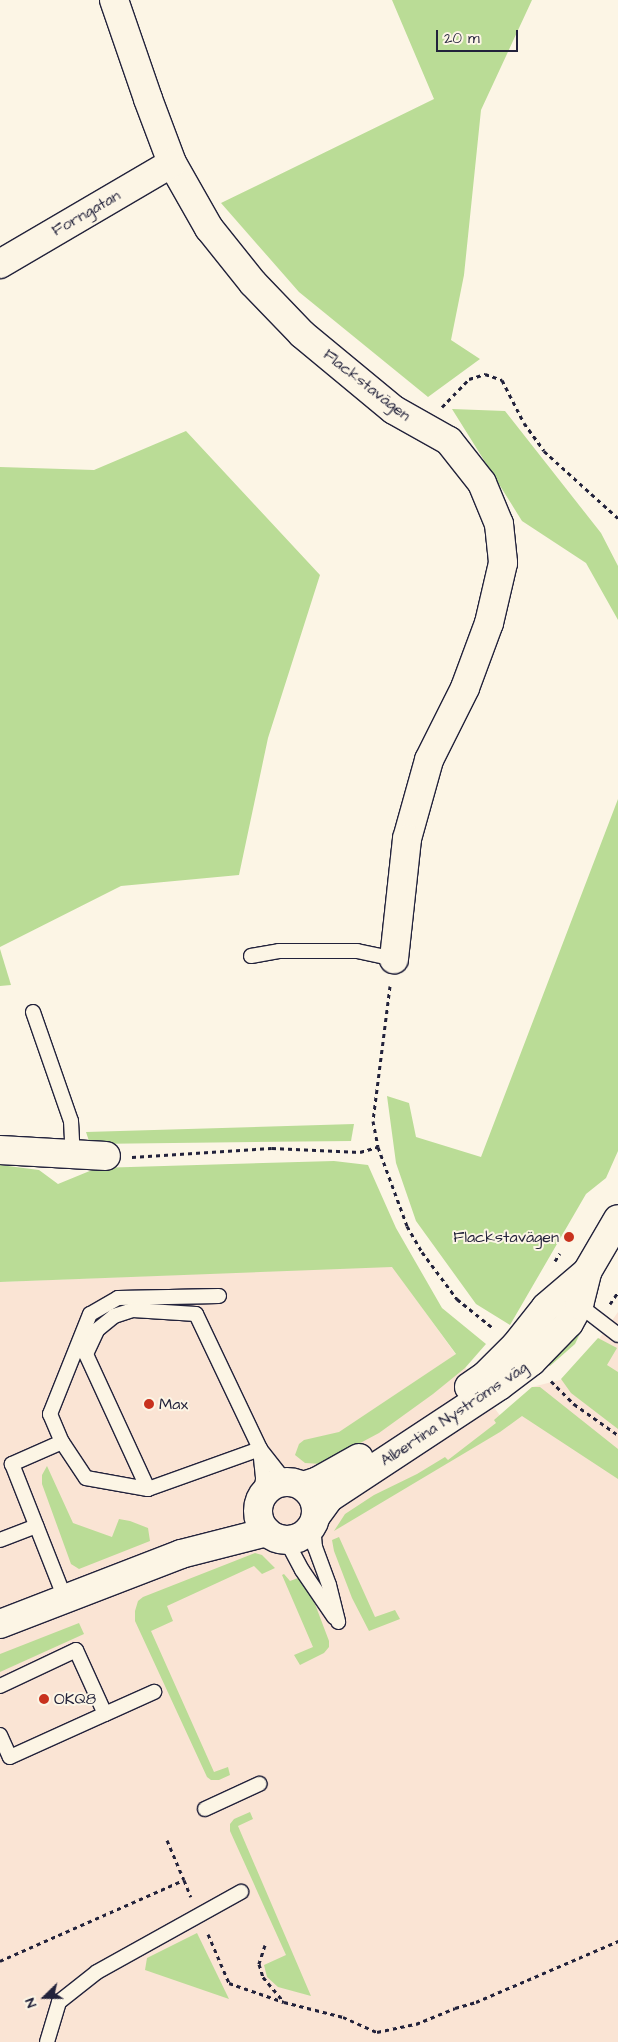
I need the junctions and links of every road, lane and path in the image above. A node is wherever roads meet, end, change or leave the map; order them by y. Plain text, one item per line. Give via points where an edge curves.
1 (114, 0) edge
2 (172, 163) junction
3 (0, 264) edge
4 (443, 414) dead end
5 (618, 518) edge
6 (250, 956) dead end
7 (394, 959) junction
8 (32, 1012) dead end
9 (378, 1147) junction
10 (0, 1150) edge
11 (73, 1154) junction
12 (106, 1156) joint
13 (618, 1219) edge
14 (587, 1272) junction
15 (219, 1296) dead end
16 (579, 1304) junction
17 (499, 1332) dead end
18 (618, 1335) edge
19 (545, 1375) dead end
20 (618, 1436) edge
21 (62, 1442) junction
22 (260, 1449) junction
23 (6, 1464) edge
24 (294, 1484) junction
25 (148, 1489) junction
26 (260, 1501) junction
27 (314, 1520) junction
28 (36, 1526) junction
29 (276, 1536) junction
30 (0, 1540) edge
31 (181, 1554) junction
32 (77, 1596) junction
33 (5, 1624) edge
34 (0, 1686) edge
35 (154, 1692) dead end
36 (105, 1714) junction
37 (0, 1735) edge
38 (259, 1784) dead end
39 (205, 1809) dead end
40 (167, 1840) dead end
41 (184, 1880) junction
42 (242, 1892) dead end
43 (199, 1914) junction
44 (618, 1941) edge
45 (265, 1945) dead end
46 (0, 1961) edge
47 (284, 2002) junction
48 (47, 2042) edge

1 - 2 street, Flackstavägen
2 - 3 street, Forngatan
2 - 7 street, Flackstavägen via 209,228 253,283 302,334 394,410 449,441 482,483 499,524 503,564 489,623 465,688 429,760 408,838
4 - 5 path via 438,411 469,379 485,374 502,380 544,451
6 - 7 lane via 279,951 357,951
7 - 9 path via 375,1092 373,1121
8 - 11 lane via 71,1121
9 - 12 path via 360,1152 272,1148 134,1158
9 - 17 path via 407,1226 422,1252 457,1299
10 - 11 street
11 - 12 street
13 - 14 street, Albertina Nyströms väg
14 - 16 street, Albertina Nyströms väg
14 - 24 street, Albertina Nyströms väg via 546,1307 516,1345 485,1376 396,1438 318,1481
15 - 21 lane via 118,1298 90,1314 50,1414
16 - 18 lane
16 - 27 street, Albertina Nyströms väg via 568,1323 532,1361 329,1498
19 - 20 path via 574,1404
21 - 23 lane
21 - 25 lane via 86,1478
22 - 24 lane
22 - 25 lane
22 - 25 lane via 196,1314 133,1310 114,1316 97,1330 86,1354
22 - 26 lane via 263,1479
23 - 28 lane
24 - 26 street via 270,1487
24 - 27 street via 312,1496
26 - 29 street via 261,1524
26 - 31 street
27 - 29 street via 306,1533 296,1538
27 - 29 lane via 315,1547 338,1622
28 - 30 lane
28 - 32 lane
29 - 31 street
31 - 32 street
32 - 33 street
34 - 36 lane via 76,1650
35 - 36 lane
36 - 37 lane via 10,1758
38 - 39 lane
40 - 41 path
41 - 43 path
41 - 46 path
42 - 43 lane
43 - 47 path via 229,1983
43 - 48 lane via 97,1972 60,2002
44 - 47 path via 476,2002 416,2024 377,2032 343,2017
45 - 47 path via 259,1964 263,1978

